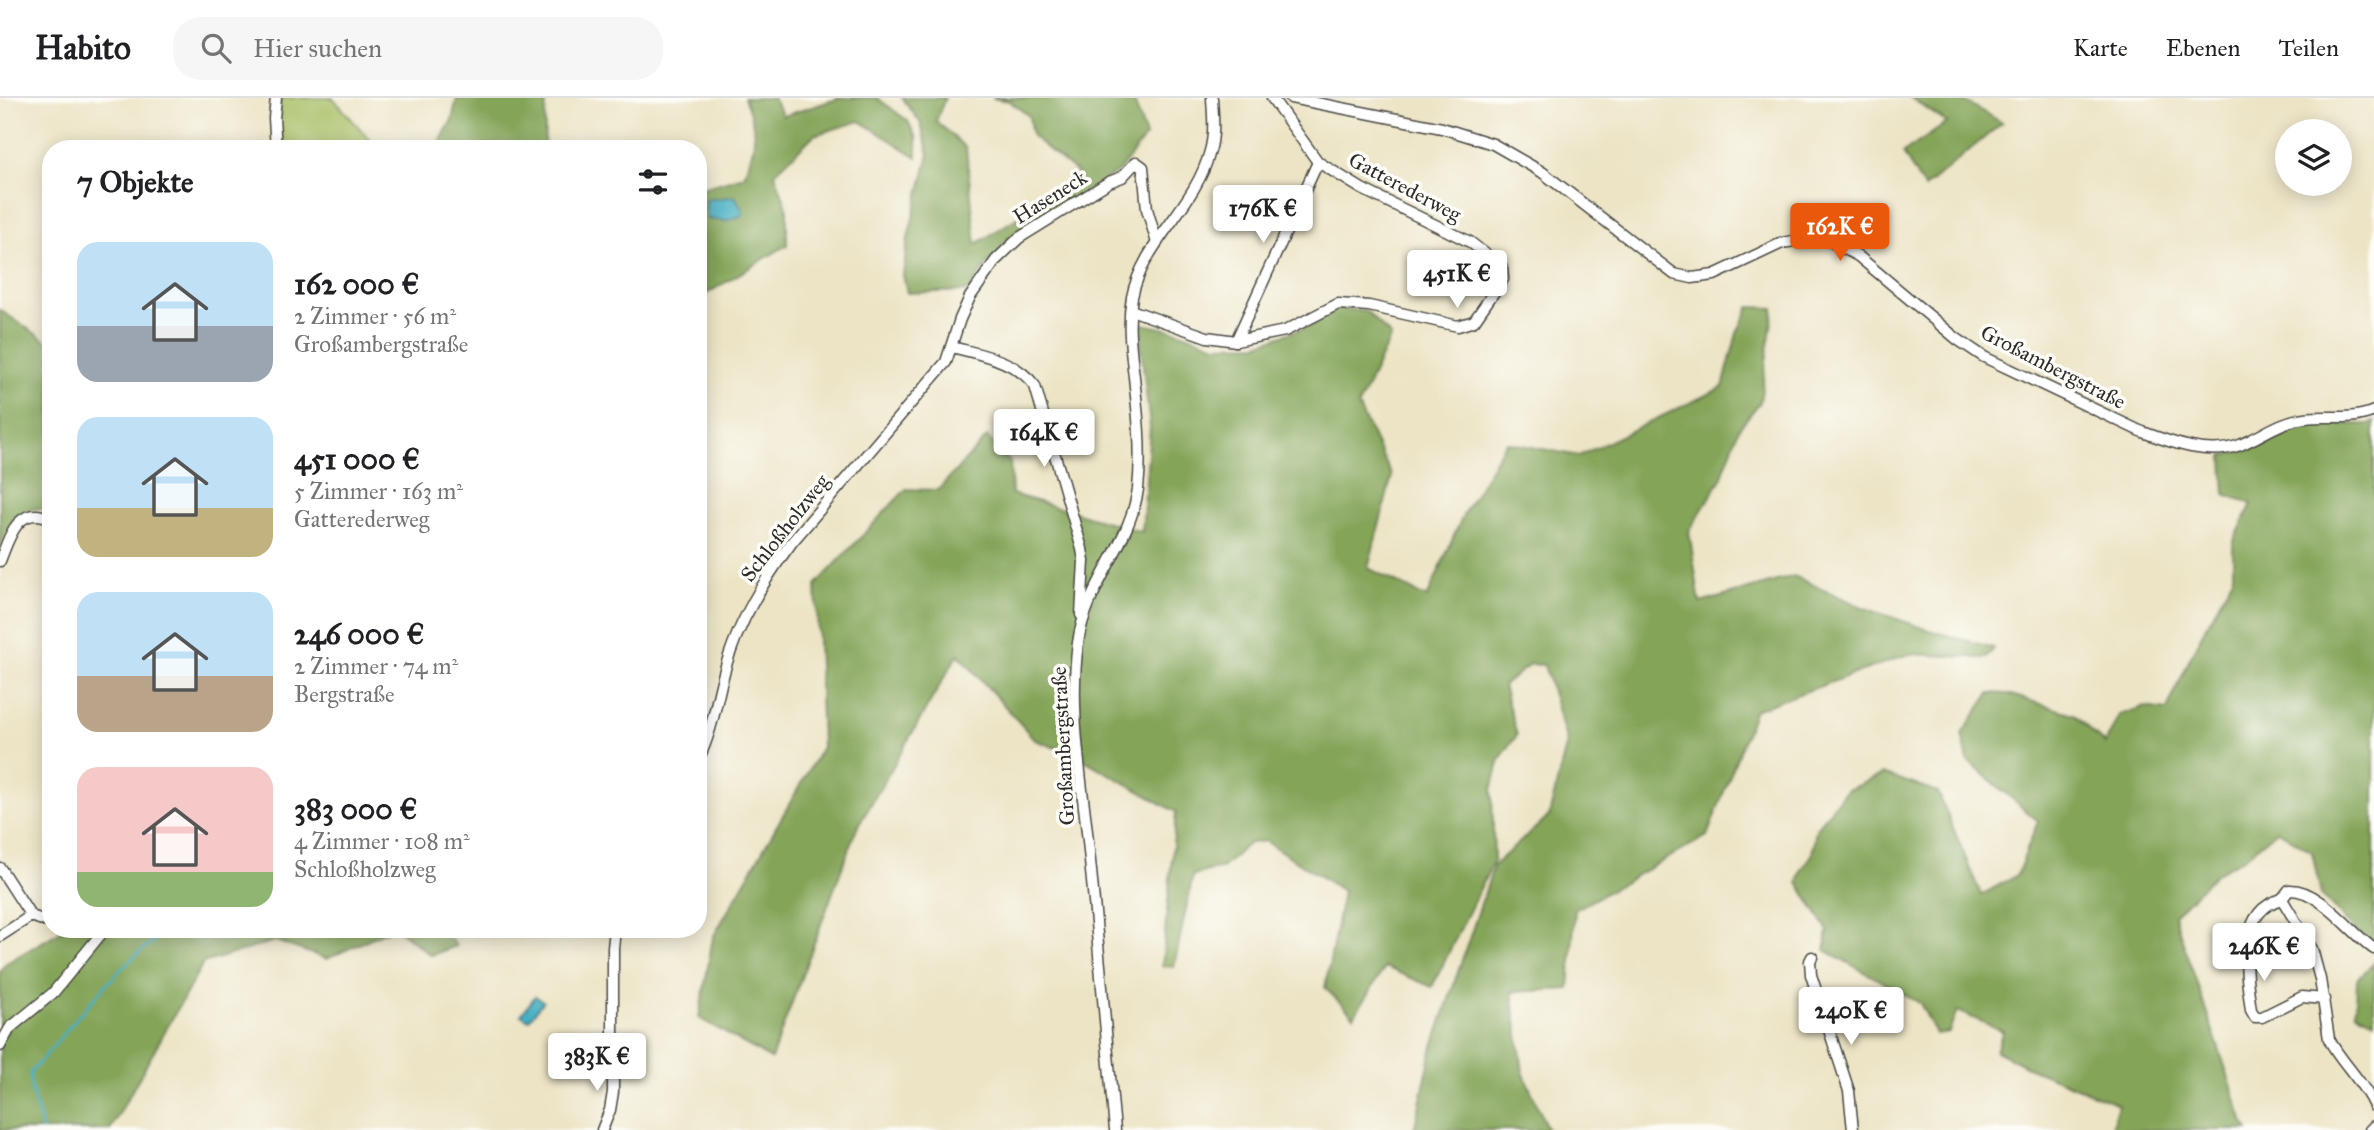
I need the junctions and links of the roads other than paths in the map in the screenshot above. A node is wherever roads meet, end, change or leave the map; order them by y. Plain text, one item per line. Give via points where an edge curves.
1 (276, 98) edge
2 (1212, 98) edge
3 (1272, 98) edge
4 (1291, 98) edge
5 (275, 140) edge
6 (1318, 162) junction
7 (1157, 243) junction
8 (1131, 310) junction
9 (1236, 341) junction
10 (952, 347) junction
11 (2374, 411) edge
12 (42, 517) edge
13 (0, 561) edge
14 (1081, 626) junction
15 (707, 741) edge
16 (0, 868) edge
17 (2282, 899) junction
18 (31, 916) junction
19 (42, 920) edge
20 (0, 936) edge
21 (98, 938) edge
22 (614, 938) edge
23 (2374, 948) edge
24 (1812, 957) dead end
25 (2324, 999) junction
26 (0, 1046) edge
27 (2374, 1106) edge
28 (2374, 1126) edge
29 (602, 1130) edge
30 (1115, 1130) edge
31 (1853, 1130) edge
32 (2370, 1130) edge

1 - 5 street
2 - 7 street, Großambergstraße via 1213,130 1205,166
3 - 6 street, Gatterederweg
4 - 11 street, Großambergstraße via 1442,128 1493,144 1542,172 1684,277 1714,275 1782,243 1813,238 1838,244 1984,357 2163,440 2220,449 2303,418 2356,418
6 - 9 street
6 - 9 street, Gatterederweg via 1470,242 1502,267 1503,279 1474,321 1458,326 1369,306 1338,304 1285,331
7 - 8 street, Großambergstraße via 1136,284
7 - 10 street, Haseneck via 1147,209 1143,167 1136,162 1122,177 1019,238 996,260 970,297
8 - 9 street, Gatterederweg via 1207,337
8 - 14 street, Großambergstraße via 1137,493 1125,533
10 - 14 street via 1010,365 1035,386 1082,549
10 - 15 street, Schloßholzweg via 946,362 792,542 765,580 729,656
12 - 13 street via 17,523
14 - 30 street, Großambergstraße via 1075,699
16 - 18 street
17 - 23 street via 2295,890 2317,900
17 - 25 street via 2312,949
17 - 25 street via 2257,914 2250,934 2246,961 2252,1010 2255,1017 2262,1017 2302,997
18 - 19 street
18 - 20 street
21 - 26 street via 53,993 10,1028
22 - 29 street via 613,1091
24 - 31 street via 1811,975 1849,1091
25 - 27 street via 2329,1039
28 - 32 street

